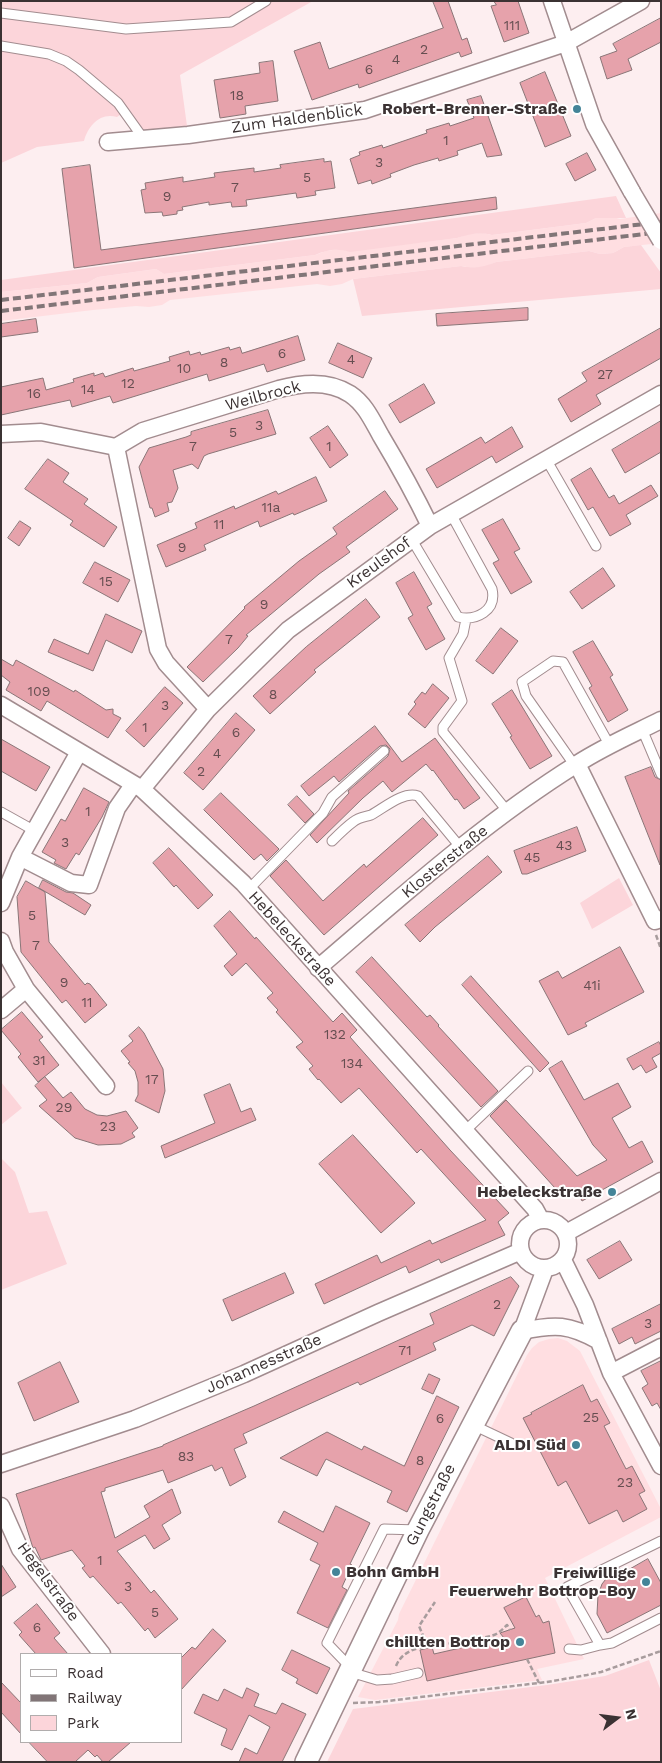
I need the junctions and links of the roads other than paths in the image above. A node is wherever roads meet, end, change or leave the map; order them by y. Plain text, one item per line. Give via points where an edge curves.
1 (266, 1) edge
2 (552, 1) edge
3 (641, 1) edge
4 (1, 13) edge
5 (566, 43) junction
6 (1, 46) edge
7 (143, 138) junction
8 (108, 142) dead end
9 (661, 241) edge
10 (661, 394) edge
11 (1, 434) edge
12 (116, 447) junction
13 (546, 459) junction
14 (451, 514) junction
15 (430, 526) junction
16 (412, 540) junction
17 (596, 546) dead end
18 (466, 619) junction
19 (1, 706) edge
20 (208, 709) junction
21 (661, 720) edge
22 (642, 729) junction
23 (610, 746) junction
24 (384, 751) dead end
25 (79, 752) junction
26 (576, 765) junction
27 (661, 774) edge
28 (138, 787) junction
29 (1, 812) edge
30 (508, 812) junction
31 (35, 831) junction
32 (332, 841) dead end
33 (461, 848) junction
34 (20, 857) junction
35 (249, 889) junction
36 (1, 903) edge
37 (661, 919) edge
38 (1, 941) edge
39 (318, 968) junction
40 (26, 989) junction
41 (1, 1010) edge
42 (528, 1071) dead end
43 (106, 1086) dead end
44 (465, 1131) junction
45 (661, 1181) edge
46 (541, 1220) junction
47 (566, 1233) junction
48 (521, 1251) junction
49 (563, 1260) junction
50 (545, 1269) junction
51 (522, 1331) junction
52 (599, 1342) junction
53 (661, 1347) edge
54 (611, 1373) junction
55 (473, 1424) junction
56 (511, 1443) dead end
57 (1, 1464) edge
58 (661, 1466) edge
59 (1, 1506) edge
60 (418, 1530) junction
61 (661, 1541) edge
62 (661, 1618) edge
63 (600, 1645) junction
64 (569, 1649) dead end
65 (101, 1653) edge
66 (350, 1670) junction
67 (418, 1673) dead end
68 (306, 1762) edge

1 - 4 lane via 231,22 126,29
2 - 5 street
3 - 5 street
5 - 7 street, Zum Haldenblick via 365,110 188,135
5 - 9 street, bridge via 594,124
6 - 7 lane via 49,54 66,61 118,103
7 - 8 street, Zum Haldenblick
10 - 13 street, Kreulshof
11 - 12 street via 41,432
12 - 15 street, Weilbrock via 143,431 279,389 298,384 334,387 348,392 362,403
12 - 20 street via 158,649 166,663
13 - 14 street, Kreulshof
13 - 17 lane
14 - 15 street, Kreulshof
14 - 18 lane via 494,596 487,611
15 - 16 street, Kreulshof
16 - 18 lane via 454,612
16 - 20 street, Kreulshof via 288,630
18 - 30 lane via 463,634 449,658 462,701 442,727 443,732
19 - 25 street, Hebeleckstraße
20 - 28 street, Kreulshof
21 - 22 street, Klosterstraße
22 - 23 street, Klosterstraße
22 - 27 lane
23 - 26 street, Klosterstraße
23 - 26 lane via 563,662 553,661 522,682 526,696
24 - 35 lane via 332,797 323,813
25 - 28 street, Hebeleckstraße
25 - 31 street
26 - 30 street, Klosterstraße
26 - 37 street via 655,921
28 - 34 street, Kreulshof via 117,808 89,885 71,884
28 - 35 street, Hebeleckstraße
29 - 31 lane
30 - 33 street, Klosterstraße
31 - 34 street
32 - 33 lane via 353,821 413,794
33 - 39 street, Klosterstraße
34 - 36 street
35 - 39 street, Hebeleckstraße
38 - 40 street
39 - 44 street, Hebeleckstraße
40 - 41 street
40 - 43 street
42 - 44 lane
44 - 46 street, Hebeleckstraße via 535,1209
45 - 47 street
46 - 47 street via 558,1224
46 - 48 street via 524,1231
47 - 49 street via 569,1244
48 - 50 street via 528,1262
48 - 57 street, Johannesstraße via 144,1415
49 - 50 street
49 - 52 street
50 - 51 street, Gungstraße
51 - 52 street via 557,1325 585,1333
51 - 55 street, Gungstraße
52 - 54 street
53 - 54 street
54 - 58 street
55 - 56 lane
55 - 60 street, Gungstraße
59 - 65 street, Hegelstraße via 20,1549
60 - 66 street, Gungstraße
60 - 66 lane via 384,1529 327,1643
61 - 63 lane via 567,1587
62 - 63 lane via 612,1643
63 - 64 lane via 581,1650
66 - 67 lane via 377,1680
66 - 68 street, Gungstraße

